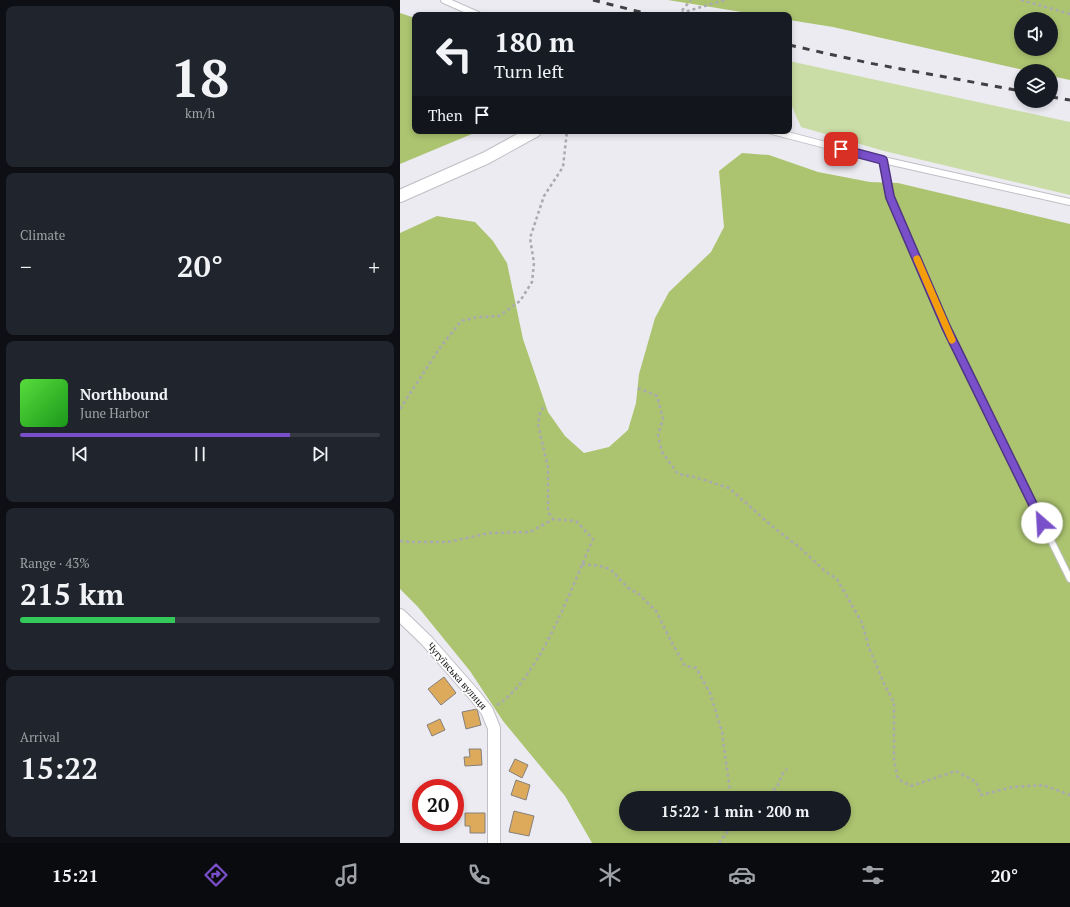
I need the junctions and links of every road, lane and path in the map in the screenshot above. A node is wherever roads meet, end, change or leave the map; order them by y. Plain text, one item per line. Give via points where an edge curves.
1 (444, 0) edge
2 (691, 0) edge
3 (725, 0) edge
4 (1021, 0) edge
5 (471, 12) edge
6 (682, 12) edge
7 (686, 12) edge
8 (1070, 14) edge
9 (530, 134) edge
10 (567, 134) edge
11 (783, 134) edge
12 (883, 160) junction
13 (400, 196) edge
14 (1070, 202) edge
15 (638, 388) dead end
16 (546, 405) dead end
17 (400, 409) edge
18 (553, 519) junction
19 (400, 541) edge
20 (582, 564) junction
21 (1070, 579) edge
22 (400, 614) edge
23 (487, 711) junction
24 (787, 769) dead end
25 (730, 791) edge
26 (772, 791) edge
27 (1070, 794) edge
28 (728, 831) edge
29 (494, 843) edge
30 (719, 843) edge

1 - 5 lane
2 - 6 path
3 - 7 path
4 - 8 path
9 - 13 street via 486,158
10 - 17 path via 563,167 544,196 530,238 534,263 532,282 520,301 499,316 478,316 461,321 438,349
11 - 12 lane
12 - 14 lane
12 - 21 lane via 890,197 946,327
15 - 27 path via 657,396 663,419 658,435 662,452 678,474 728,488 837,579 862,623 869,648 894,702 894,760 898,779 911,786 956,771 976,782 981,794 1013,787 1043,785
16 - 18 path via 540,413 538,424 548,468 548,512
18 - 19 path via 530,532 490,533 448,542
18 - 20 path via 576,521 592,539
20 - 23 path via 552,631 527,673 507,699
20 - 25 path via 610,569 627,587 640,595 656,611 685,666 696,668 710,693 722,732
22 - 23 street, Чугуївська вулиця via 427,641
23 - 29 street, Чугуївська вулиця via 494,728
24 - 26 path
28 - 30 path

